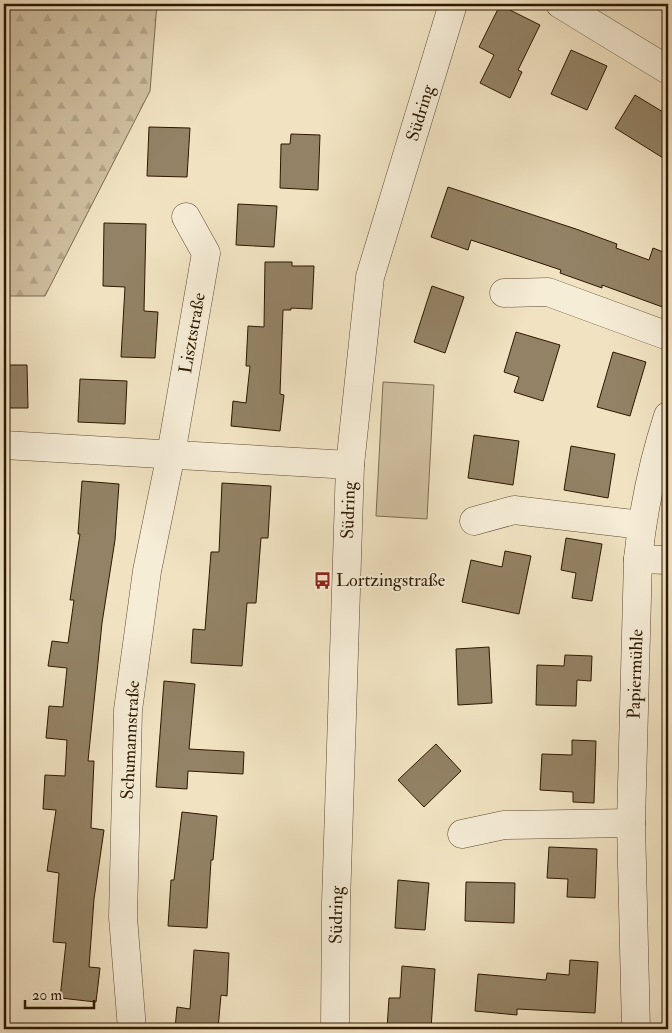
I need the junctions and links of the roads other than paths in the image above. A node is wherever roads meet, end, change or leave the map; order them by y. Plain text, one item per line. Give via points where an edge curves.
1 (453, 4) edge
2 (560, 4) edge
3 (668, 70) edge
4 (186, 217) dead end
5 (504, 293) dead end
6 (668, 336) edge
7 (668, 416) edge
8 (4, 445) edge
9 (171, 454) junction
10 (350, 465) junction
11 (474, 521) dead end
12 (642, 525) junction
13 (638, 559) junction
14 (668, 560) edge
15 (631, 824) junction
16 (462, 834) dead end
17 (132, 1029) edge
18 (335, 1029) edge
19 (636, 1029) edge

1 - 10 street, Südring via 370,277
2 - 3 street
4 - 9 street, Lisztstraße via 206,253
5 - 6 street via 548,292
7 - 12 street, Papiermühle
8 - 9 street
9 - 10 street
9 - 17 street, Schumannstraße via 147,571 128,710 122,917
10 - 18 street, Südring
11 - 12 street via 514,510
12 - 13 street, Papiermühle
13 - 14 street
13 - 15 street, Papiermühle
15 - 16 street via 504,825
15 - 19 street, Papiermühle

